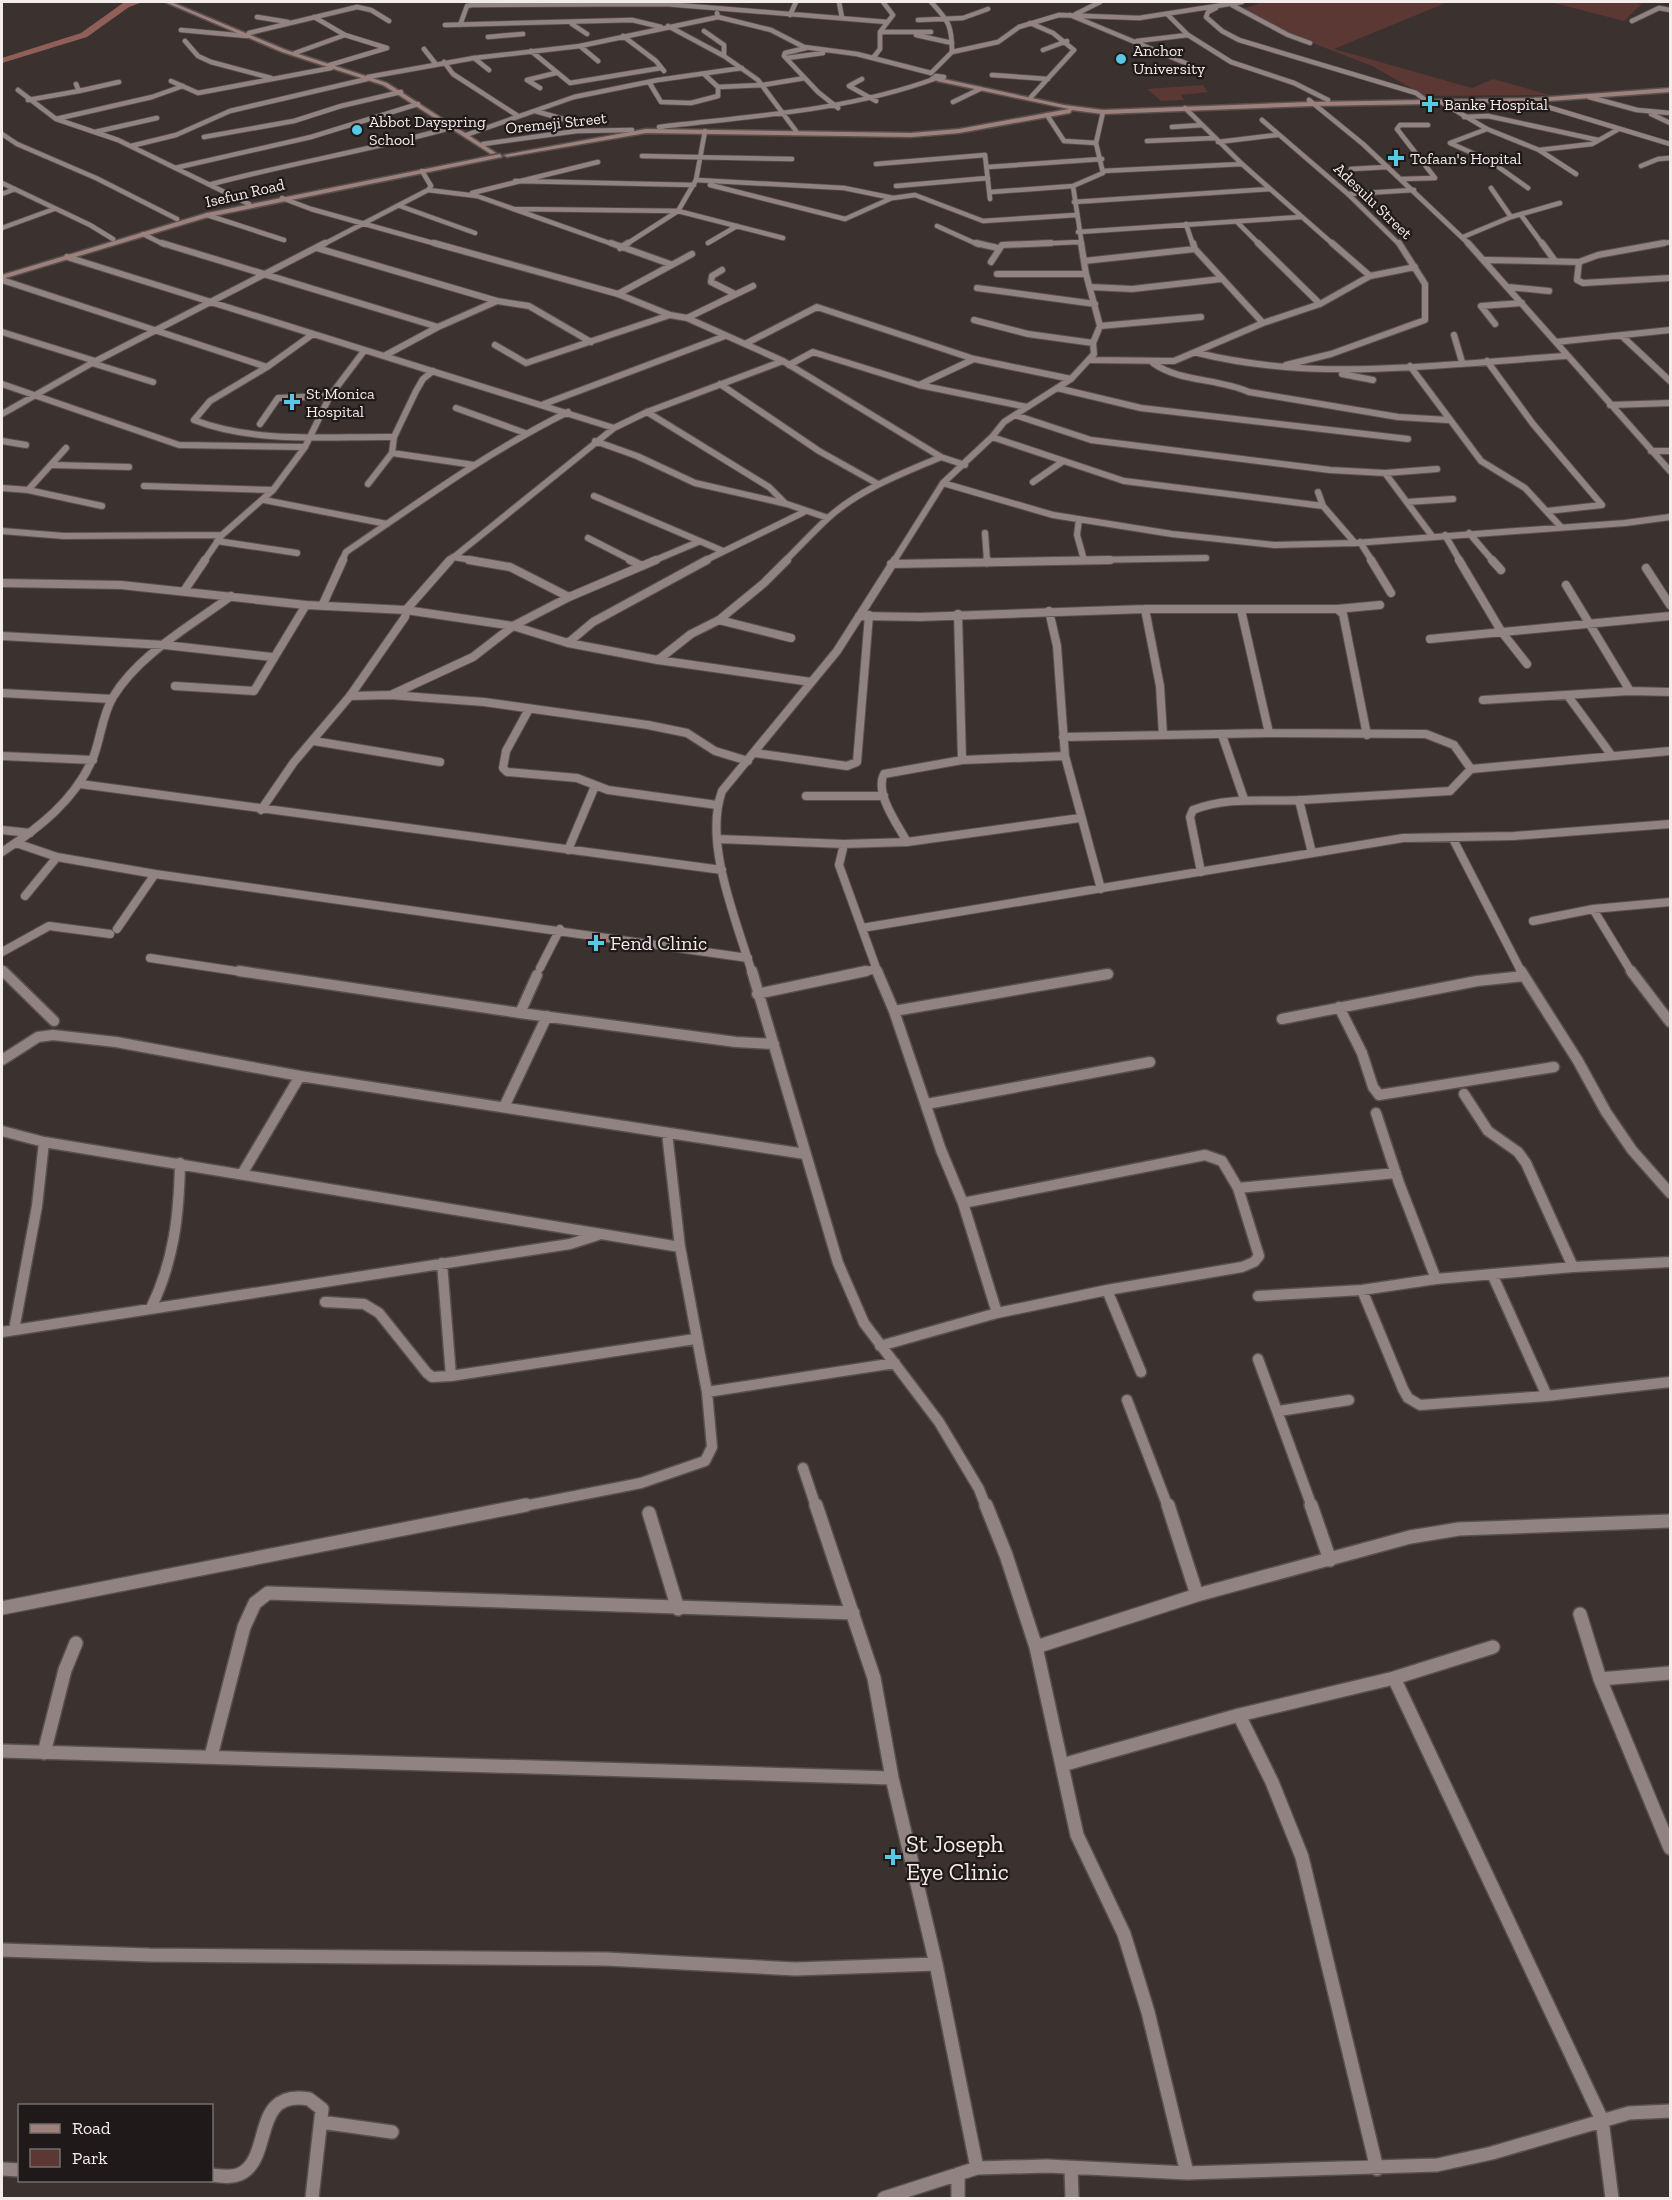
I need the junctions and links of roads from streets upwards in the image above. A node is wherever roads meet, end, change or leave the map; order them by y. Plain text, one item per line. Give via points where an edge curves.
1 (168, 2) edge
2 (179, 2) edge
3 (738, 2) edge
4 (796, 2) edge
5 (839, 2) edge
6 (883, 2) edge
7 (931, 2) edge
8 (1100, 2) edge
9 (1217, 2) edge
10 (1242, 2) edge
11 (1660, 2) edge
12 (645, 3) edge
13 (522, 4) edge
14 (1671, 4) edge
15 (1232, 5) junction
16 (1217, 8) junction
17 (987, 9) dead end
18 (716, 10) junction
19 (1671, 10) edge
20 (737, 11) junction
21 (1068, 14) junction
22 (1076, 14) junction
23 (1167, 14) junction
24 (790, 15) junction
25 (257, 17) dead end
26 (314, 17) junction
27 (718, 17) junction
28 (842, 18) junction
29 (918, 20) dead end
30 (948, 20) junction
31 (389, 21) dead end
32 (1632, 21) dead end
33 (291, 22) junction
34 (887, 22) junction
35 (1030, 23) junction
36 (572, 24) junction
37 (445, 25) dead end
38 (460, 25) junction
39 (519, 25) junction
40 (666, 27) junction
41 (181, 30) dead end
42 (704, 31) dead end
43 (880, 32) junction
44 (931, 32) dead end
45 (523, 33) junction
46 (248, 34) junction
47 (587, 34) dead end
48 (914, 34) junction
49 (345, 35) junction
50 (1188, 35) junction
51 (623, 36) junction
52 (488, 37) dead end
53 (185, 41) dead end
54 (1067, 41) junction
55 (1137, 41) junction
56 (952, 43) junction
57 (1310, 43) dead end
58 (580, 46) junction
59 (809, 48) junction
60 (424, 49) dead end
61 (532, 49) junction
62 (1042, 50) dead end
63 (837, 51) junction
64 (952, 52) junction
65 (295, 53) junction
66 (724, 56) junction
67 (474, 57) junction
68 (786, 58) junction
69 (873, 58) junction
70 (598, 61) dead end
71 (444, 62) junction
72 (435, 63) junction
73 (330, 66) junction
74 (1195, 67) dead end
75 (661, 68) junction
76 (742, 68) junction
77 (489, 70) dead end
78 (556, 73) junction
79 (704, 75) junction
80 (992, 75) dead end
81 (937, 77) junction
82 (368, 78) junction
83 (805, 78) junction
84 (277, 79) junction
85 (671, 79) junction
86 (862, 79) dead end
87 (1048, 79) junction
88 (171, 81) dead end
89 (118, 82) dead end
90 (649, 82) junction
91 (75, 84) dead end
92 (763, 85) junction
93 (183, 86) junction
94 (718, 87) junction
95 (540, 88) dead end
96 (1671, 88) edge
97 (980, 89) junction
98 (18, 90) dead end
99 (79, 91) junction
100 (401, 92) junction
101 (1031, 97) junction
102 (1589, 97) junction
103 (1424, 99) junction
104 (28, 100) junction
105 (876, 100) junction
106 (1328, 100) junction
107 (1535, 100) junction
108 (953, 102) dead end
109 (1310, 102) junction
110 (1441, 102) junction
111 (418, 104) junction
112 (838, 108) junction
113 (1185, 108) junction
114 (1075, 109) junction
115 (536, 111) junction
116 (1103, 111) junction
117 (1644, 111) junction
118 (1671, 113) edge
119 (1047, 115) junction
120 (518, 116) junction
121 (786, 116) junction
122 (1464, 117) junction
123 (158, 118) dead end
124 (56, 119) junction
125 (1262, 120) dead end
126 (574, 122) dead end
127 (1671, 123) edge
128 (1202, 125) junction
129 (1428, 125) dead end
130 (659, 127) junction
131 (1172, 127) dead end
132 (450, 128) junction
133 (1487, 129) junction
134 (632, 130) junction
135 (1617, 130) junction
136 (705, 131) junction
137 (796, 131) junction
138 (93, 133) junction
139 (2, 134) edge
140 (466, 135) junction
141 (1277, 135) junction
142 (204, 137) dead end
143 (1216, 140) junction
144 (1598, 140) junction
145 (1147, 141) dead end
146 (395, 142) junction
147 (1096, 143) junction
148 (483, 144) junction
149 (1671, 144) edge
150 (131, 146) junction
151 (405, 148) dead end
152 (1539, 150) junction
153 (500, 153) junction
154 (642, 156) dead end
155 (701, 156) junction
156 (1671, 158) edge
157 (792, 159) dead end
158 (1102, 159) junction
159 (598, 162) dead end
160 (876, 164) dead end
161 (1242, 164) junction
162 (1641, 166) dead end
163 (988, 167) junction
164 (1388, 167) junction
165 (175, 168) junction
166 (1351, 169) dead end
167 (422, 171) junction
168 (1103, 171) junction
169 (1576, 174) dead end
170 (988, 178) junction
171 (1402, 179) junction
172 (703, 181) junction
173 (515, 182) junction
174 (2, 183) edge
175 (695, 183) junction
176 (212, 184) junction
177 (896, 186) dead end
178 (1073, 186) junction
179 (1491, 188) dead end
180 (1528, 188) dead end
181 (15, 189) junction
182 (1270, 189) junction
183 (428, 190) junction
184 (1414, 190) junction
185 (2, 194) edge
186 (1348, 194) junction
187 (467, 195) junction
188 (282, 198) junction
189 (893, 198) junction
190 (1074, 202) junction
191 (248, 203) junction
192 (1560, 203) dead end
193 (400, 206) junction
194 (54, 209) junction
195 (514, 209) junction
196 (678, 211) junction
197 (207, 214) junction
198 (1077, 215) junction
199 (1521, 215) junction
200 (1301, 217) junction
201 (1511, 217) junction
202 (177, 219) junction
203 (1237, 222) junction
204 (364, 224) junction
205 (1186, 224) junction
206 (737, 226) junction
207 (937, 226) dead end
208 (2, 228) edge
209 (1078, 232) junction
210 (475, 233) dead end
211 (143, 234) junction
212 (1463, 237) junction
213 (783, 238) dead end
214 (113, 239) junction
215 (284, 240) dead end
216 (1080, 242) junction
217 (1671, 242) edge
218 (708, 243) dead end
219 (317, 248) junction
220 (620, 248) junction
221 (998, 248) junction
222 (1195, 249) junction
223 (692, 254) dead end
224 (67, 257) junction
225 (1485, 260) junction
226 (1084, 261) junction
227 (1555, 261) junction
228 (991, 262) dead end
229 (1579, 262) junction
230 (670, 264) junction
231 (1415, 267) junction
232 (722, 270) dead end
233 (267, 273) junction
234 (997, 274) dead end
235 (1086, 274) junction
236 (1370, 276) junction
237 (2, 277) edge
238 (1671, 278) edge
239 (1221, 279) junction
240 (753, 286) dead end
241 (1090, 287) junction
242 (1508, 287) junction
243 (977, 288) dead end
244 (1549, 291) dead end
245 (618, 294) junction
246 (735, 294) junction
247 (211, 302) junction
248 (497, 302) junction
249 (1522, 303) junction
250 (1095, 304) junction
251 (1320, 304) junction
252 (670, 315) junction
253 (1201, 317) dead end
254 (687, 318) junction
255 (974, 320) dead end
256 (1263, 323) junction
257 (1495, 324) dead end
258 (1100, 326) junction
259 (438, 327) junction
260 (1671, 330) edge
261 (154, 331) junction
262 (2, 332) edge
263 (313, 334) junction
264 (1454, 335) dead end
265 (725, 336) junction
266 (1623, 338) junction
267 (591, 342) junction
268 (1556, 342) junction
269 (745, 344) junction
270 (1093, 344) junction
271 (495, 345) dead end
272 (364, 351) junction
273 (1198, 353) junction
274 (384, 356) junction
275 (1566, 356) junction
276 (974, 359) junction
277 (1091, 360) junction
278 (1487, 361) junction
279 (93, 362) junction
280 (1462, 362) junction
281 (786, 363) junction
282 (1153, 363) junction
283 (1287, 365) junction
284 (1410, 366) junction
285 (267, 367) junction
286 (433, 371) junction
287 (1331, 372) junction
288 (1071, 379) junction
289 (1373, 380) dead end
290 (1671, 381) edge
291 (153, 382) dead end
292 (2, 384) edge
293 (720, 384) junction
294 (919, 385) junction
295 (1057, 388) junction
296 (35, 395) junction
297 (330, 396) junction
298 (1671, 403) edge
299 (544, 404) junction
300 (1610, 405) junction
301 (1027, 407) junction
302 (456, 408) dead end
303 (568, 412) junction
304 (647, 412) junction
305 (2, 414) edge
306 (1015, 415) junction
307 (1448, 420) junction
308 (260, 424) dead end
309 (614, 428) junction
310 (525, 433) junction
311 (310, 436) junction
312 (394, 437) junction
313 (993, 437) junction
314 (1408, 438) dead end
315 (2, 441) edge
316 (595, 441) junction
317 (26, 445) dead end
318 (305, 447) junction
319 (66, 448) dead end
320 (1651, 451) junction
321 (1671, 451) edge
322 (392, 453) junction
323 (941, 457) junction
324 (1062, 462) junction
325 (53, 465) junction
326 (474, 465) junction
327 (964, 465) junction
328 (129, 467) dead end
329 (1437, 470) dead end
330 (1671, 471) edge
331 (1385, 473) junction
332 (1033, 482) dead end
333 (943, 483) junction
334 (368, 484) dead end
335 (878, 484) junction
336 (144, 486) dead end
337 (2, 488) edge
338 (28, 490) junction
339 (273, 490) junction
340 (1318, 492) dead end
341 (594, 496) dead end
342 (1453, 499) dead end
343 (264, 500) junction
344 (1407, 502) junction
345 (787, 504) junction
346 (102, 506) dead end
347 (1323, 506) junction
348 (1547, 511) junction
349 (804, 512) junction
350 (1671, 517) edge
351 (828, 518) junction
352 (1079, 519) junction
353 (387, 524) junction
354 (1561, 527) junction
355 (2, 531) edge
356 (985, 533) dead end
357 (1469, 533) junction
358 (222, 535) junction
359 (1445, 535) junction
360 (1432, 536) junction
361 (588, 538) dead end
362 (217, 542) junction
363 (698, 542) junction
364 (1357, 543) junction
365 (723, 551) junction
366 (297, 553) dead end
367 (453, 556) junction
368 (1206, 558) dead end
369 (1084, 560) junction
370 (987, 563) junction
371 (891, 564) junction
372 (642, 566) junction
373 (1646, 568) dead end
374 (1501, 570) dead end
375 (2, 584) edge
376 (1566, 585) dead end
377 (184, 591) junction
378 (1391, 594) dead end
379 (231, 596) junction
380 (569, 597) junction
381 (323, 604) junction
382 (306, 605) junction
383 (1380, 605) dead end
384 (1671, 605) edge
385 (1145, 609) junction
386 (1337, 609) junction
387 (406, 610) junction
388 (1242, 610) junction
389 (1049, 611) junction
390 (958, 614) junction
391 (864, 615) junction
392 (1671, 616) edge
393 (719, 620) junction
394 (1588, 624) junction
395 (513, 626) junction
396 (1501, 631) junction
397 (2, 636) edge
398 (791, 638) dead end
399 (1430, 639) dead end
400 (567, 643) junction
401 (165, 645) junction
402 (272, 657) junction
403 (658, 660) junction
404 (1527, 664) dead end
405 (811, 682) junction
406 (175, 686) dead end
407 (1630, 691) junction
408 (1671, 692) edge
409 (2, 693) edge
410 (390, 695) junction
411 (350, 696) junction
412 (1568, 696) junction
413 (112, 699) junction
414 (1483, 700) dead end
415 (529, 709) junction
416 (1269, 733) junction
417 (1163, 735) junction
418 (1222, 735) junction
419 (1367, 735) junction
420 (1063, 738) junction
421 (314, 741) junction
422 (1671, 751) edge
423 (755, 753) junction
424 (2, 756) edge
425 (1065, 756) junction
426 (1612, 756) junction
427 (93, 760) junction
428 (962, 760) junction
429 (748, 761) junction
430 (441, 762) dead end
431 (1472, 769) junction
432 (80, 784) junction
433 (595, 786) junction
434 (806, 796) dead end
435 (884, 796) junction
436 (1244, 799) junction
437 (1299, 800) junction
438 (717, 805) junction
439 (261, 810) junction
440 (1080, 818) junction
441 (1671, 825) edge
442 (2, 830) edge
443 (30, 833) junction
444 (717, 839) junction
445 (1453, 839) junction
446 (907, 842) junction
447 (16, 843) junction
448 (844, 844) junction
449 (568, 850) junction
450 (2, 852) edge
451 (1312, 853) junction
452 (57, 857) junction
453 (722, 870) junction
454 (1201, 872) junction
455 (154, 874) junction
456 (1101, 889) junction
457 (25, 896) dead end
458 (1671, 902) edge
459 (1593, 909) junction
460 (1533, 921) dead end
461 (862, 928) junction
462 (560, 929) junction
463 (2, 952) edge
464 (150, 958) dead end
465 (748, 958) junction
466 (876, 969) junction
467 (2, 970) edge
468 (1108, 974) dead end
469 (1524, 976) junction
470 (757, 994) junction
471 (1339, 1007) junction
472 (894, 1011) junction
473 (520, 1013) junction
474 (547, 1016) junction
475 (1282, 1019) dead end
476 (54, 1021) dead end
477 (1671, 1022) edge
478 (774, 1044) junction
479 (2, 1060) edge
480 (1150, 1062) dead end
481 (1554, 1067) dead end
482 (300, 1076) junction
483 (1464, 1094) dead end
484 (927, 1104) junction
485 (504, 1107) junction
486 (1376, 1113) dead end
487 (2, 1131) edge
488 (667, 1133) junction
489 (44, 1142) junction
490 (805, 1154) junction
491 (180, 1163) junction
492 (1396, 1173) junction
493 (242, 1174) junction
494 (1238, 1188) junction
495 (1670, 1190) edge
496 (963, 1203) junction
497 (600, 1234) junction
498 (680, 1247) junction
499 (1671, 1262) edge
500 (442, 1263) junction
501 (1573, 1267) junction
502 (1492, 1274) junction
503 (1436, 1279) junction
504 (1107, 1290) junction
505 (1362, 1290) junction
506 (1258, 1296) dead end
507 (325, 1302) dead end
508 (151, 1308) junction
509 (997, 1313) junction
510 (14, 1330) junction
511 (2, 1332) edge
512 (695, 1339) junction
513 (880, 1346) junction
514 (1258, 1359) dead end
515 (895, 1363) junction
516 (1141, 1372) dead end
517 (451, 1376) junction
518 (1671, 1382) edge
519 (707, 1392) junction
520 (1547, 1396) junction
521 (1127, 1400) dead end
522 (1349, 1400) dead end
523 (1279, 1411) junction
524 (803, 1468) dead end
525 (649, 1513) dead end
526 (1671, 1521) edge
527 (1330, 1560) junction
528 (1197, 1595) junction
529 (2, 1608) edge
530 (678, 1609) junction
531 (853, 1613) junction
532 (1580, 1614) dead end
533 (76, 1642) dead end
534 (1036, 1647) junction
535 (1493, 1647) dead end
536 (1671, 1673) edge
537 (1394, 1678) junction
538 (1600, 1679) junction
539 (1239, 1715) junction
540 (2, 1751) edge
541 (44, 1753) junction
542 (211, 1756) junction
543 (1062, 1765) junction
544 (892, 1778) junction
545 (1670, 1844) edge
546 (2, 1950) edge
547 (936, 1964) junction
548 (1671, 2110) edge
549 (1602, 2120) junction
550 (321, 2122) junction
551 (392, 2132) dead end
552 (977, 2168) junction
553 (1071, 2168) junction
554 (2, 2169) edge
555 (1377, 2169) junction
556 (18, 2170) edge
557 (1187, 2173) junction
558 (958, 2174) junction
559 (213, 2175) edge
560 (312, 2199) edge
561 (884, 2199) edge
562 (958, 2199) edge
563 (1072, 2199) edge
564 (1612, 2199) edge

1 - 46 street
2 - 46 street
3 - 20 street
4 - 24 street
5 - 28 street
6 - 34 street via 893,15
7 - 30 street
8 - 22 street
9 - 16 street
10 - 15 street
11 - 14 street
12 - 13 street
12 - 18 street
13 - 38 street via 467,6
15 - 16 street
15 - 57 street
16 - 23 street
16 - 103 street via 1206,16 1234,38 1416,93
17 - 30 street
18 - 20 street
18 - 27 street
19 - 32 street via 1659,8
20 - 24 street
21 - 22 street
21 - 35 street
21 - 55 street
22 - 23 street via 1124,18
23 - 50 street
24 - 28 street
25 - 33 street
26 - 31 street via 360,7
26 - 33 street
26 - 49 street
27 - 40 street
27 - 59 street via 771,30
28 - 34 street
29 - 30 street
30 - 56 street
33 - 46 street
34 - 43 street
35 - 54 street
35 - 64 street via 998,42
36 - 39 street
36 - 40 street via 632,20
36 - 47 street
37 - 38 street
38 - 39 street
39 - 45 street
40 - 51 street
40 - 66 street via 681,31
41 - 46 street via 240,37
42 - 66 street via 724,45
43 - 48 street
43 - 69 street via 880,49
44 - 48 street
45 - 52 street
45 - 61 street
46 - 65 street
46 - 73 street
48 - 56 street
49 - 65 street
49 - 73 street via 387,48
50 - 55 street
50 - 106 street via 1231,62 1294,83
51 - 58 street
51 - 75 street
53 - 84 street via 198,56 211,62
54 - 62 street
54 - 87 street via 1073,52
55 - 74 street
56 - 64 street
58 - 61 street
58 - 70 street
59 - 63 street
59 - 68 street via 785,52
60 - 72 street
61 - 67 street
61 - 78 street
63 - 68 street
63 - 69 street
64 - 81 street
65 - 73 street
66 - 76 street
67 - 71 street
67 - 77 street
68 - 83 street
69 - 81 street
71 - 72 street
71 - 120 street via 453,74
72 - 82 street
73 - 82 street
73 - 84 street
75 - 78 street via 570,83
75 - 85 street
76 - 79 street
76 - 92 street
78 - 95 street via 527,80
79 - 85 street
79 - 94 street
80 - 87 street
81 - 97 street
81 - 101 street
81 - 105 street
82 - 100 street
82 - 140 street via 406,93
82 - 150 street via 230,111 176,135
83 - 92 street
83 - 112 street
84 - 93 street via 198,93
85 - 90 street
86 - 105 street via 849,86
87 - 101 street
88 - 93 street
89 - 99 street
90 - 94 street via 661,102 666,103 716,97
90 - 115 street via 572,97
91 - 99 street
92 - 94 street
92 - 121 street
93 - 124 street
96 - 102 street
96 - 103 street via 1524,98
97 - 108 street
97 - 114 street
98 - 104 street
99 - 104 street
100 - 111 street
100 - 142 street via 294,121
101 - 109 street via 1097,108
102 - 107 street
102 - 117 street
103 - 106 street
104 - 124 street
105 - 112 street
106 - 109 street
107 - 110 street
107 - 135 street
109 - 110 street
109 - 113 street
109 - 164 street
110 - 122 street
111 - 132 street
111 - 165 street via 311,138
112 - 121 street
113 - 116 street
113 - 128 street
114 - 116 street
114 - 119 street
114 - 137 street via 922,131
115 - 120 street
115 - 126 street
116 - 147 street
117 - 118 street
117 - 127 street
119 - 136 street via 959,131 901,135
119 - 147 street via 1064,141
120 - 140 street via 502,126
121 - 130 street
121 - 137 street
122 - 133 street
122 - 144 street via 1488,116
123 - 138 street
124 - 138 street
125 - 141 street, Adesulu Street
128 - 131 street
128 - 143 street
129 - 171 street via 1397,129 1435,178
130 - 134 street
130 - 137 street
132 - 146 street
132 - 153 street
133 - 152 street
133 - 180 street via 1450,143 1490,161
134 - 148 street, Oremeji Street via 577,131
134 - 153 street
135 - 144 street
135 - 149 street
136 - 153 street via 646,130
136 - 155 street
138 - 150 street
139 - 202 street
140 - 148 street
141 - 143 street
141 - 186 street, Adesulu Street
143 - 145 street
143 - 161 street
144 - 152 street via 1576,148
146 - 151 street
146 - 176 street
147 - 158 street
148 - 153 street
150 - 165 street
152 - 169 street
153 - 167 street, Isefun Road
153 - 191 street, Isefun Road
154 - 155 street
155 - 157 street
155 - 175 street
156 - 162 street
158 - 163 street
158 - 168 street
159 - 173 street
160 - 163 street via 981,154 987,156
161 - 168 street
161 - 182 street
163 - 170 street
164 - 166 street
164 - 171 street
165 - 176 street
167 - 183 street via 431,186
167 - 188 street, Isefun Road
168 - 178 street
170 - 177 street
170 - 178 street via 990,196
171 - 184 street
172 - 175 street
172 - 189 street via 844,188
172 - 189 street via 844,219
173 - 175 street
173 - 187 street
174 - 181 street
175 - 196 street
176 - 191 street
178 - 190 street
179 - 201 street
181 - 185 street
181 - 194 street
182 - 190 street
182 - 200 street
183 - 187 street
183 - 193 street
184 - 186 street
184 - 212 street
186 - 231 street, Adesulu Street via 1400,244
187 - 195 street
188 - 191 street, Isefun Road
188 - 204 street
189 - 198 street via 915,195 983,221
190 - 198 street
191 - 197 street, Isefun Road
191 - 202 street, Isefun Road
192 - 199 street
193 - 204 street
193 - 210 street
194 - 208 street
194 - 214 street
195 - 196 street
195 - 220 street
196 - 206 street
196 - 220 street
197 - 211 street, Isefun Road
197 - 215 street
198 - 209 street
199 - 201 street
199 - 227 street
200 - 203 street
200 - 236 street
201 - 212 street
202 - 214 street, Isefun Road
203 - 205 street
203 - 251 street
204 - 219 street
204 - 245 street
205 - 209 street
205 - 222 street
206 - 213 street
206 - 218 street
207 - 221 street via 980,245
209 - 216 street
211 - 224 street, Isefun Road
211 - 233 street via 170,247
212 - 225 street
214 - 237 street, Isefun Road
216 - 221 street via 1008,244
216 - 226 street
217 - 229 street
219 - 233 street
219 - 248 street
220 - 230 street
221 - 228 street
222 - 226 street
222 - 239 street
223 - 230 street
224 - 237 street, Isefun Road
224 - 247 street
225 - 227 street
225 - 242 street
226 - 235 street
227 - 229 street
229 - 238 street via 1576,280 1583,284
230 - 245 street
231 - 236 street
231 - 283 street, Adesulu Street via 1425,284 1425,321
232 - 246 street via 712,276 711,282
233 - 247 street
233 - 259 street
234 - 235 street
235 - 241 street
236 - 251 street
237 - 261 street
239 - 241 street via 1132,289
239 - 256 street
240 - 246 street
241 - 250 street
242 - 244 street
242 - 249 street
243 - 250 street
245 - 252 street
246 - 254 street
247 - 261 street
247 - 263 street
248 - 259 street
248 - 267 street via 529,306
249 - 257 street via 1481,306
249 - 268 street
250 - 258 street
251 - 256 street
252 - 254 street
252 - 267 street
253 - 258 street
254 - 265 street
255 - 270 street via 1028,334
256 - 273 street
258 - 270 street
259 - 274 street
260 - 266 street
261 - 279 street
261 - 285 street
262 - 279 street
263 - 272 street
263 - 285 street
264 - 280 street
265 - 269 street
265 - 299 street
266 - 268 street
266 - 290 street
267 - 271 street via 526,363
268 - 275 street
269 - 276 street via 817,307
269 - 281 street
270 - 277 street
272 - 274 street
272 - 297 street
273 - 282 street
273 - 283 street
274 - 286 street
275 - 278 street
275 - 300 street
276 - 288 street
276 - 294 street
277 - 282 street
277 - 288 street
278 - 280 street
278 - 348 street via 1533,424 1602,505
279 - 291 street
279 - 296 street
280 - 284 street
281 - 293 street
281 - 294 street via 813,352
281 - 323 street
282 - 307 street via 1167,373 1228,383 1249,392 1398,417
283 - 287 street
284 - 287 street
284 - 307 street
285 - 311 street via 210,401 194,420 228,429
286 - 299 street
286 - 312 street via 423,379
287 - 289 street
288 - 295 street
292 - 296 street
293 - 304 street
293 - 335 street via 819,452
294 - 301 street
295 - 301 street
295 - 314 street via 1141,408
296 - 305 street
296 - 318 street via 179,445
297 - 308 street via 278,398
297 - 311 street
298 - 300 street
299 - 303 street
300 - 320 street
301 - 306 street
302 - 310 street
303 - 309 street
303 - 310 street
304 - 309 street
304 - 345 street via 769,487
306 - 313 street
306 - 331 street via 1095,440 1330,470
307 - 348 street via 1481,461 1525,488
309 - 316 street
310 - 326 street
311 - 312 street
311 - 318 street
312 - 322 street
313 - 324 street
313 - 327 street
315 - 317 street
316 - 345 street via 695,483
316 - 367 street
318 - 339 street
319 - 325 street
320 - 321 street
320 - 330 street
322 - 326 street
322 - 334 street
323 - 327 street
323 - 335 street
324 - 332 street
324 - 347 street via 1124,481
325 - 328 street
325 - 338 street
326 - 353 street
327 - 333 street
329 - 331 street
331 - 344 street
333 - 352 street
333 - 371 street
335 - 351 street
336 - 339 street
337 - 338 street
338 - 346 street
339 - 343 street
340 - 347 street
341 - 363 street
342 - 344 street
343 - 353 street
343 - 358 street
344 - 360 street
345 - 349 street
347 - 364 street
348 - 354 street
349 - 351 street
349 - 365 street
350 - 354 street
351 - 393 street via 764,582
352 - 364 street via 1229,542 1291,546
352 - 369 street via 1077,535
353 - 381 street via 346,552
354 - 357 street
355 - 358 street via 64,536
356 - 370 street
357 - 359 street
357 - 374 street
358 - 362 street
359 - 360 street
359 - 396 street
360 - 364 street
361 - 372 street
362 - 366 street
362 - 377 street
363 - 365 street
363 - 372 street
364 - 378 street
365 - 400 street via 593,622
367 - 380 street via 510,567
367 - 387 street
368 - 369 street
369 - 370 street
370 - 371 street
371 - 391 street
372 - 380 street
373 - 384 street
375 - 377 street via 120,585
376 - 394 street
377 - 379 street
379 - 382 street
379 - 401 street
380 - 395 street
381 - 382 street
381 - 387 street
382 - 402 street
383 - 386 street
385 - 388 street
385 - 389 street
385 - 417 street via 1160,687
386 - 388 street
386 - 419 street via 1342,614
387 - 395 street
387 - 411 street
388 - 416 street
389 - 390 street
389 - 420 street via 1056,631
390 - 391 street
390 - 428 street
391 - 405 street
391 - 423 street via 861,730 854,765
392 - 394 street
393 - 398 street
393 - 403 street via 691,634
394 - 396 street
394 - 407 street
395 - 400 street
395 - 410 street via 473,657
396 - 399 street
396 - 404 street
397 - 401 street
400 - 403 street
401 - 402 street
401 - 413 street
402 - 406 street via 254,691
403 - 405 street
405 - 423 street
407 - 408 street
407 - 412 street
409 - 413 street
410 - 411 street
410 - 415 street
411 - 421 street
412 - 414 street
412 - 426 street
413 - 427 street
415 - 429 street via 680,731 715,751
415 - 433 street via 506,751 503,768 507,772 577,778
416 - 418 street
416 - 419 street
417 - 418 street
417 - 420 street
418 - 436 street
419 - 431 street via 1426,734 1445,740 1462,752
420 - 425 street
421 - 430 street
421 - 439 street via 289,768
422 - 426 street
423 - 429 street
424 - 427 street
425 - 428 street
425 - 440 street
426 - 431 street
427 - 432 street
428 - 435 street via 884,774
429 - 438 street via 722,791
431 - 437 street via 1450,790
432 - 439 street
432 - 443 street
433 - 438 street
433 - 449 street
434 - 435 street
435 - 446 street
436 - 437 street
436 - 454 street via 1211,803 1193,810 1190,817
437 - 451 street
438 - 444 street
439 - 449 street
440 - 446 street
440 - 456 street
441 - 445 street
442 - 443 street
443 - 447 street
444 - 448 street
444 - 453 street
445 - 451 street via 1421,837
445 - 469 street
446 - 448 street
447 - 450 street
447 - 452 street
448 - 461 street via 839,865
449 - 453 street
451 - 454 street
452 - 455 street
452 - 457 street
453 - 465 street
454 - 456 street
455 - 462 street
455 - 463 street via 114,931 49,926
456 - 461 street
458 - 459 street
459 - 460 street
459 - 477 street via 1624,962
461 - 466 street
462 - 465 street
462 - 473 street
464 - 473 street
465 - 470 street
466 - 470 street
466 - 472 street
467 - 476 street
468 - 472 street
469 - 471 street
469 - 495 street via 1612,1122 1652,1175
470 - 478 street
471 - 475 street
471 - 481 street via 1379,1095
472 - 484 street
473 - 474 street
474 - 478 street
474 - 485 street
478 - 490 street
479 - 482 street via 38,1037 53,1035 116,1042
480 - 484 street
482 - 485 street
482 - 493 street
483 - 501 street via 1488,1131 1518,1152 1526,1163
484 - 496 street
485 - 488 street
486 - 492 street
487 - 489 street
488 - 490 street
488 - 498 street
489 - 491 street
489 - 510 street via 37,1206
490 - 513 street via 838,1263 864,1323
491 - 493 street
491 - 508 street via 174,1247 166,1280
492 - 494 street
492 - 503 street
493 - 497 street
494 - 496 street via 1222,1161 1205,1155
494 - 504 street via 1258,1252 1254,1262
496 - 509 street
497 - 498 street
497 - 500 street via 570,1244
498 - 512 street
499 - 501 street
500 - 508 street
500 - 517 street
501 - 502 street
502 - 503 street
502 - 520 street
503 - 505 street
504 - 509 street
504 - 516 street
505 - 506 street
505 - 520 street via 1400,1382 1413,1402 1420,1405
507 - 517 street via 364,1304 379,1312 427,1373 432,1377
508 - 510 street
509 - 513 street
510 - 511 street
512 - 517 street
512 - 519 street
513 - 515 street
514 - 523 street
515 - 519 street
515 - 534 street via 939,1422 980,1489
518 - 520 street
519 - 529 street via 712,1448 705,1461 641,1483
521 - 528 street via 1160,1480
522 - 523 street
523 - 527 street
524 - 531 street
525 - 530 street
526 - 527 street via 1459,1529 1410,1537
527 - 528 street
528 - 534 street
530 - 531 street
530 - 542 street via 268,1593 252,1607 244,1627
531 - 544 street via 874,1678
532 - 538 street
533 - 541 street
534 - 543 street
535 - 537 street
536 - 538 street
537 - 539 street
537 - 549 street
538 - 545 street
539 - 543 street
539 - 555 street via 1302,1857
540 - 541 street
541 - 542 street
542 - 544 street
543 - 557 street via 1077,1835 1124,1934 1138,1979
544 - 547 street
546 - 547 street via 606,1959 795,1969
547 - 552 street
548 - 549 street via 1629,2113
549 - 555 street via 1437,2165
549 - 564 street
550 - 551 street
550 - 559 street via 322,2109 317,2102 307,2098 287,2100 265,2122 249,2168 238,2175
550 - 560 street
552 - 553 street
552 - 558 street
553 - 557 street
553 - 563 street
554 - 556 street
555 - 557 street
558 - 561 street
558 - 562 street

